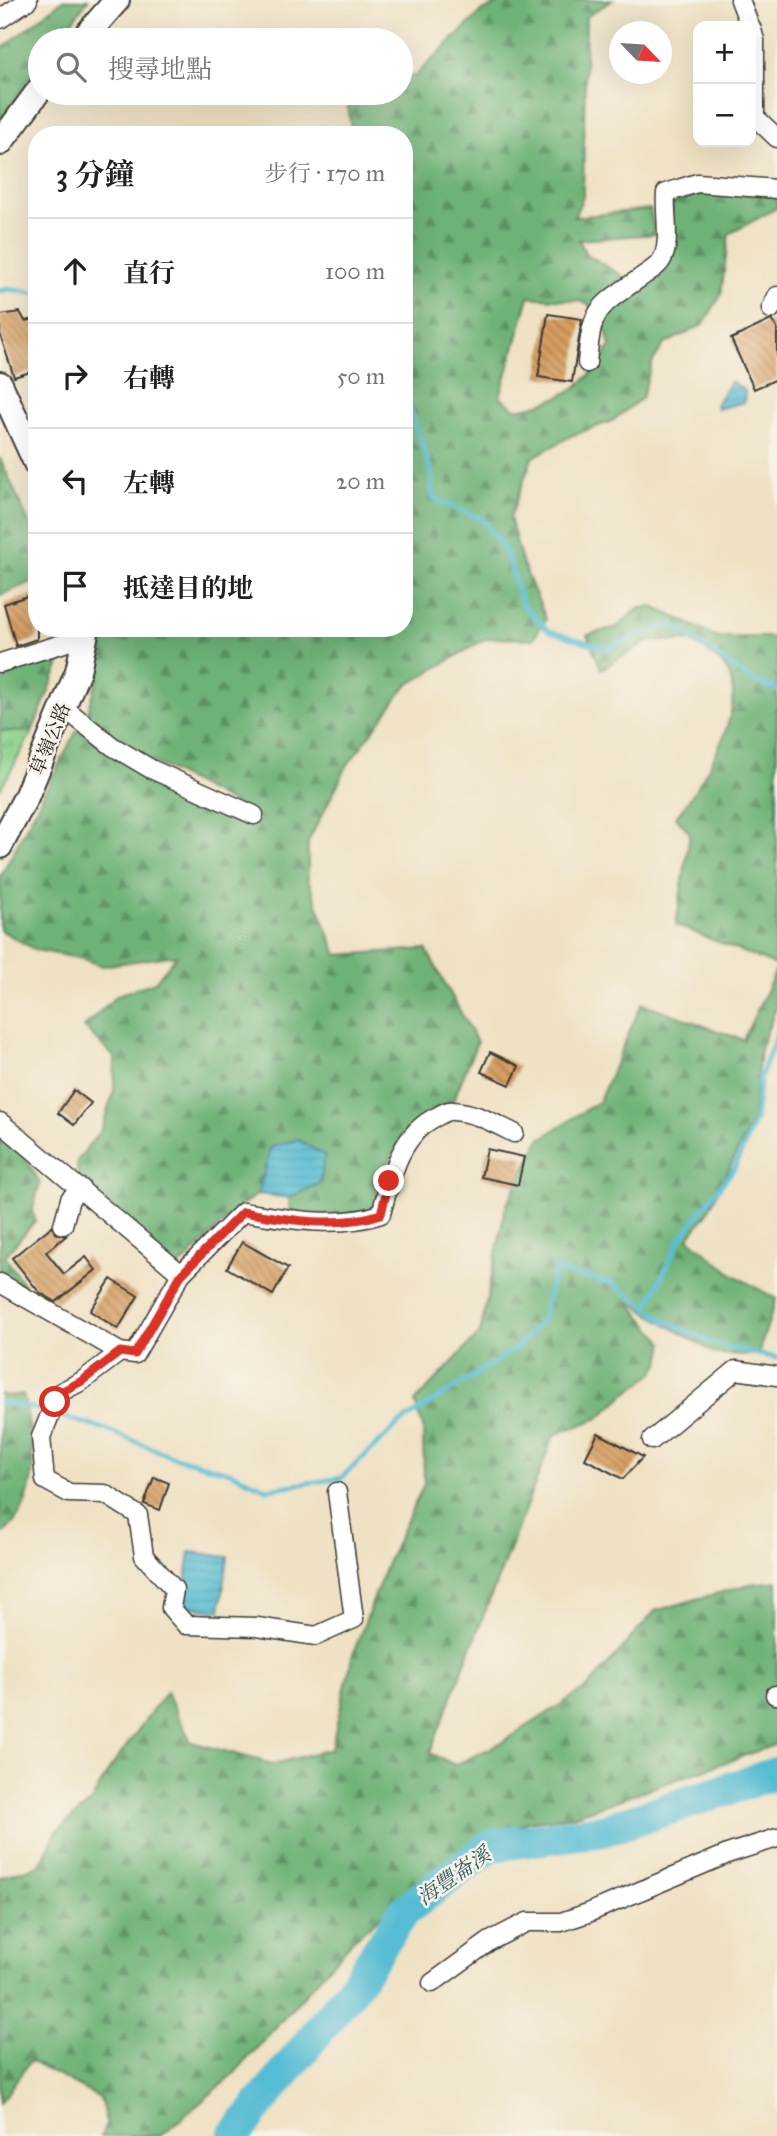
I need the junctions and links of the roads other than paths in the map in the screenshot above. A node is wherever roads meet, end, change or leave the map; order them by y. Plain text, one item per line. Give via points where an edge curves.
1 (28, 0) edge
2 (117, 0) edge
3 (740, 0) edge
4 (0, 19) edge
5 (749, 21) edge
6 (92, 28) edge
7 (755, 84) edge
8 (28, 105) edge
9 (777, 138) edge
10 (0, 143) edge
11 (777, 189) edge
12 (587, 363) dead end
13 (0, 384) edge
14 (28, 445) edge
15 (73, 637) edge
16 (86, 637) edge
17 (0, 663) edge
18 (63, 707) junction
19 (254, 815) dead end
20 (0, 846) edge
21 (0, 1122) edge
22 (514, 1133) dead end
23 (81, 1188) junction
24 (63, 1225) dead end
25 (181, 1275) junction
26 (0, 1283) edge
27 (120, 1352) junction
28 (777, 1376) edge
29 (652, 1440) dead end
30 (337, 1492) dead end
31 (777, 1838) edge
32 (432, 1983) dead end

1 - 4 street
2 - 6 main road
3 - 5 street
7 - 9 street via 755,117
8 - 10 main road
11 - 12 street via 697,183 666,193 668,244 660,263 604,303 590,324
13 - 14 main road
15 - 17 street
16 - 18 main road, 草嶺公路
18 - 19 street via 112,746 151,769
18 - 20 main road, 草嶺公路
21 - 23 street
22 - 25 street via 450,1110 408,1138 389,1181 381,1214 364,1220 324,1221 243,1212
23 - 24 street via 70,1199
23 - 25 street
25 - 27 street via 135,1354
26 - 27 street
27 - 30 street via 59,1393 41,1437 45,1480 69,1493 105,1494 138,1515 144,1556 174,1589 171,1608 186,1625 257,1626 316,1636 354,1619
28 - 29 street via 736,1370
31 - 32 street via 588,1913 561,1922 527,1923 490,1941

